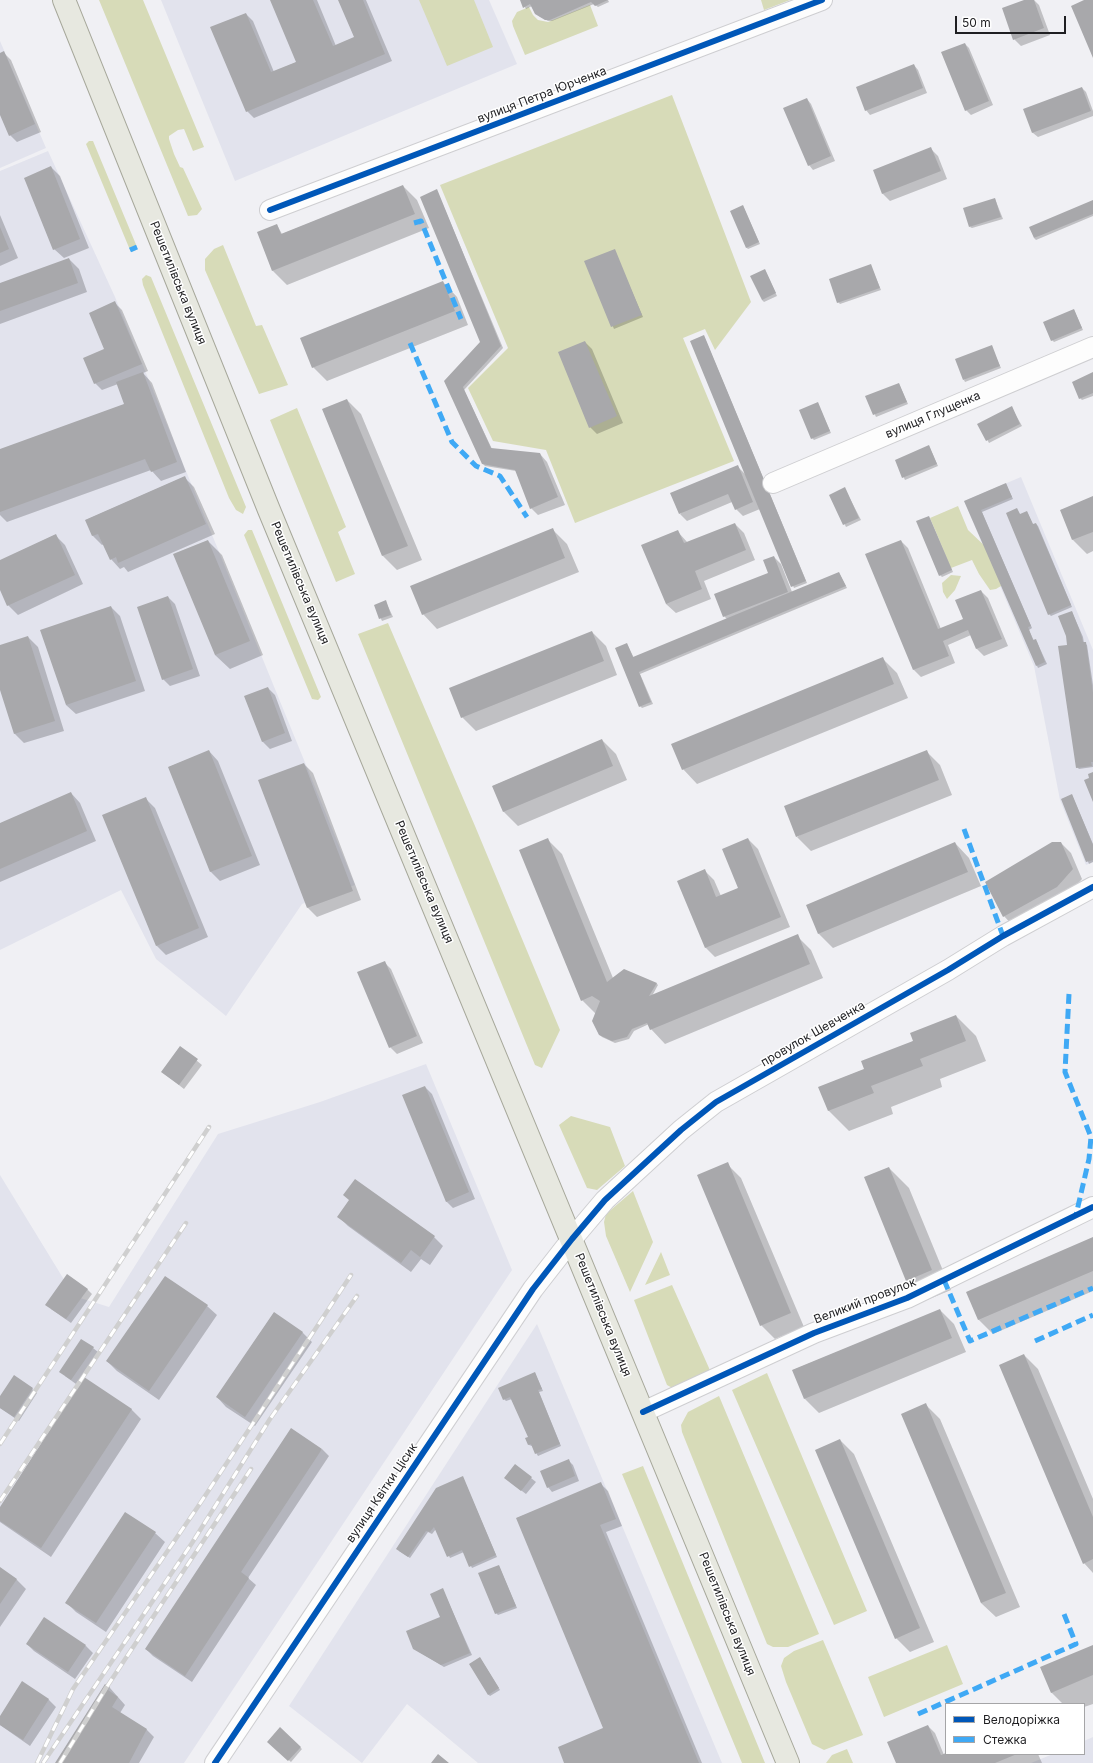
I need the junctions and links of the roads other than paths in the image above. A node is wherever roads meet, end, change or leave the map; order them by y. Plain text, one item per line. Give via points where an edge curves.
1 (64, 0) edge
2 (822, 0) edge
3 (270, 210) dead end
4 (1093, 347) edge
5 (773, 483) dead end
6 (1093, 887) edge
7 (1093, 1207) edge
8 (572, 1239) junction
9 (643, 1412) junction
10 (215, 1763) edge
11 (788, 1763) edge

1 - 8 main road, Решетилівська вулиця via 272,518
2 - 3 street, вулиця Петра Юрченка
4 - 5 street, вулиця Глущенка
6 - 8 street, провулок Шевченка via 1003,936 716,1102 681,1130 610,1195
7 - 9 street, Великий провулок via 907,1298 814,1333
8 - 9 main road, Решетилівська вулиця
8 - 10 street, вулиця Квітки Цісик via 533,1289
9 - 11 main road, Решетилівська вулиця

